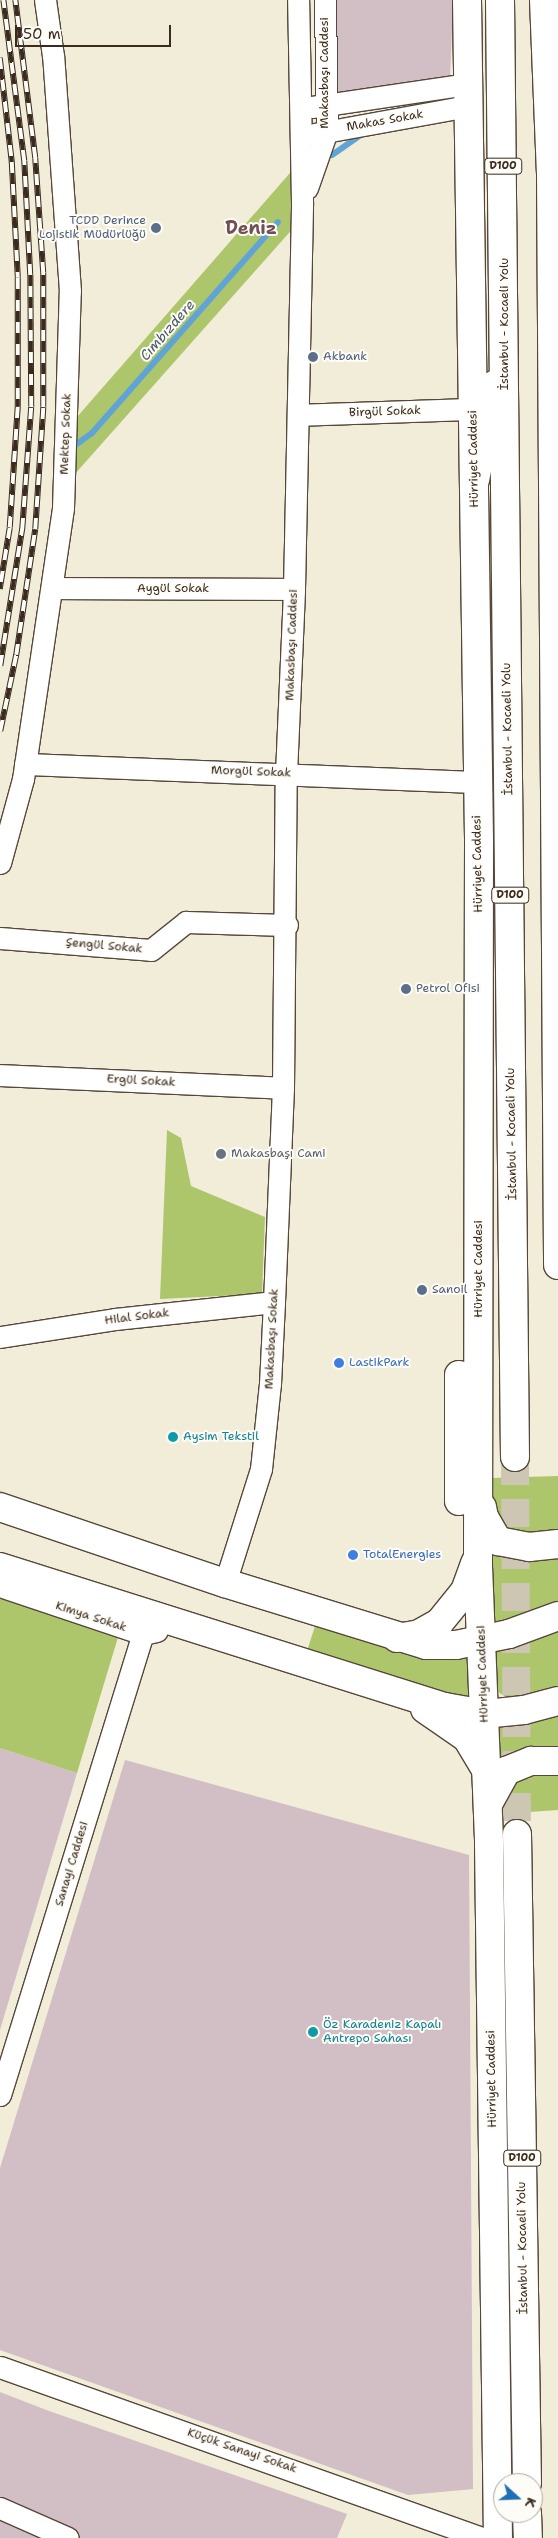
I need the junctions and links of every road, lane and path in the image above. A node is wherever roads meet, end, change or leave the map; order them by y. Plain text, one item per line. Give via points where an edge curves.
1 (45, 0) edge
2 (298, 0) edge
3 (325, 0) edge
4 (467, 0) edge
5 (500, 0) edge
6 (544, 0) edge
7 (468, 95) junction
8 (327, 106) junction
9 (301, 109) junction
10 (327, 131) junction
11 (558, 134) edge
12 (302, 137) junction
13 (552, 172) junction
14 (302, 202) junction
15 (505, 332) junction
16 (473, 409) junction
17 (298, 415) junction
18 (474, 480) junction
19 (52, 588) junction
20 (294, 589) junction
21 (556, 717) edge
22 (25, 764) junction
23 (286, 774) junction
24 (477, 782) junction
25 (479, 842) junction
26 (0, 863) edge
27 (287, 924) junction
28 (0, 938) edge
29 (0, 1075) edge
30 (283, 1088) junction
31 (558, 1265) edge
32 (274, 1302) junction
33 (0, 1336) edge
34 (515, 1457) tunnel mouth
35 (478, 1479) junction
36 (0, 1507) edge
37 (558, 1544) edge
38 (478, 1552) junction
39 (0, 1567) edge
40 (224, 1583) junction
41 (0, 1586) edge
42 (558, 1616) edge
43 (184, 1626) junction
44 (143, 1634) junction
45 (397, 1638) junction
46 (482, 1663) junction
47 (385, 1689) junction
48 (558, 1701) edge
49 (524, 1710) junction
50 (484, 1714) junction
51 (558, 1761) edge
52 (487, 1773) junction
53 (488, 1805) junction
54 (517, 1834) tunnel mouth
55 (0, 2094) edge
56 (0, 2367) edge
57 (527, 2473) edge
58 (0, 2508) edge
59 (527, 2523) edge
60 (487, 2537) edge
61 (68, 2538) edge
62 (528, 2538) edge

1 - 19 street, Mektep Sokak via 53,56 70,291 63,508
2 - 9 street, Makasbaşı Caddesi
3 - 8 street, Makasbaşı Caddesi
4 - 7 main road, Hürriyet Caddesi
5 - 15 main road, İstanbul - Kocaeli Yolu / D100
6 - 13 main road
7 - 8 street, Makas Sokak
7 - 10 street, Makas Sokak
7 - 16 main road, Hürriyet Caddesi
8 - 9 street, Makas Sokak
8 - 10 street, Makasbaşı Caddesi
9 - 12 street, Makasbaşı Caddesi
10 - 12 street, Makas Sokak
10 - 14 street, Makasbaşı Caddesi
11 - 13 main road
12 - 14 street, Makasbaşı Caddesi
13 - 21 main road
14 - 17 street, Makasbaşı Caddesi
15 - 18 main road
15 - 34 main road, İstanbul - Kocaeli Yolu / D100
16 - 17 street, Birgül Sokak
16 - 18 main road, Hürriyet Caddesi
17 - 20 street, Makasbaşı Caddesi
18 - 24 main road, Hürriyet Caddesi
19 - 20 street, Aygül Sokak
19 - 22 street, Mektep Sokak
20 - 23 street, Makasbaşı Caddesi
21 - 31 main road
22 - 23 street, Morgül Sokak
22 - 26 street, Mektep Sokak
23 - 24 street, Morgül Sokak
23 - 27 street, Makasbaşı Caddesi
24 - 25 main road, Hürriyet Caddesi
25 - 35 main road, Hürriyet Caddesi
25 - 38 main road via 462,879 458,1450 460,1524
27 - 28 street, Şengül Sokak via 186,922 151,950
27 - 30 street, Makasbaşı Caddesi
29 - 30 street, Ergül Sokak
30 - 32 street, Makasbaşı Sokak
32 - 33 street, Hilal Sokak via 115,1319
32 - 40 street, Makasbaşı Sokak via 261,1470
35 - 37 main road via 484,1516 498,1540 529,1547
35 - 38 main road, Hürriyet Caddesi
36 - 40 main road
38 - 45 main road via 465,1591 439,1623 419,1634
38 - 46 main road, Hürriyet Caddesi
39 - 43 main road
40 - 45 main road
41 - 44 street, Kimya Sokak
42 - 46 main road via 509,1634
43 - 44 street, Kimya Sokak
43 - 47 main road
44 - 55 street, Sanayi Caddesi
45 - 46 main road via 426,1645 456,1645
46 - 49 main road via 498,1700
46 - 50 main road, Hürriyet Caddesi
47 - 50 main road via 445,1707
47 - 52 main road via 453,1726 475,1747
48 - 49 main road
49 - 50 main road
50 - 52 main road, Hürriyet Caddesi
51 - 53 main road via 531,1762 506,1771
52 - 53 main road, Hürriyet Caddesi
53 - 60 main road, Hürriyet Caddesi via 497,2494
54 - 57 main road, İstanbul - Kocaeli Yolu / D100
56 - 60 street, Küçük Sanayi Sokak
58 - 61 street
59 - 62 main road

